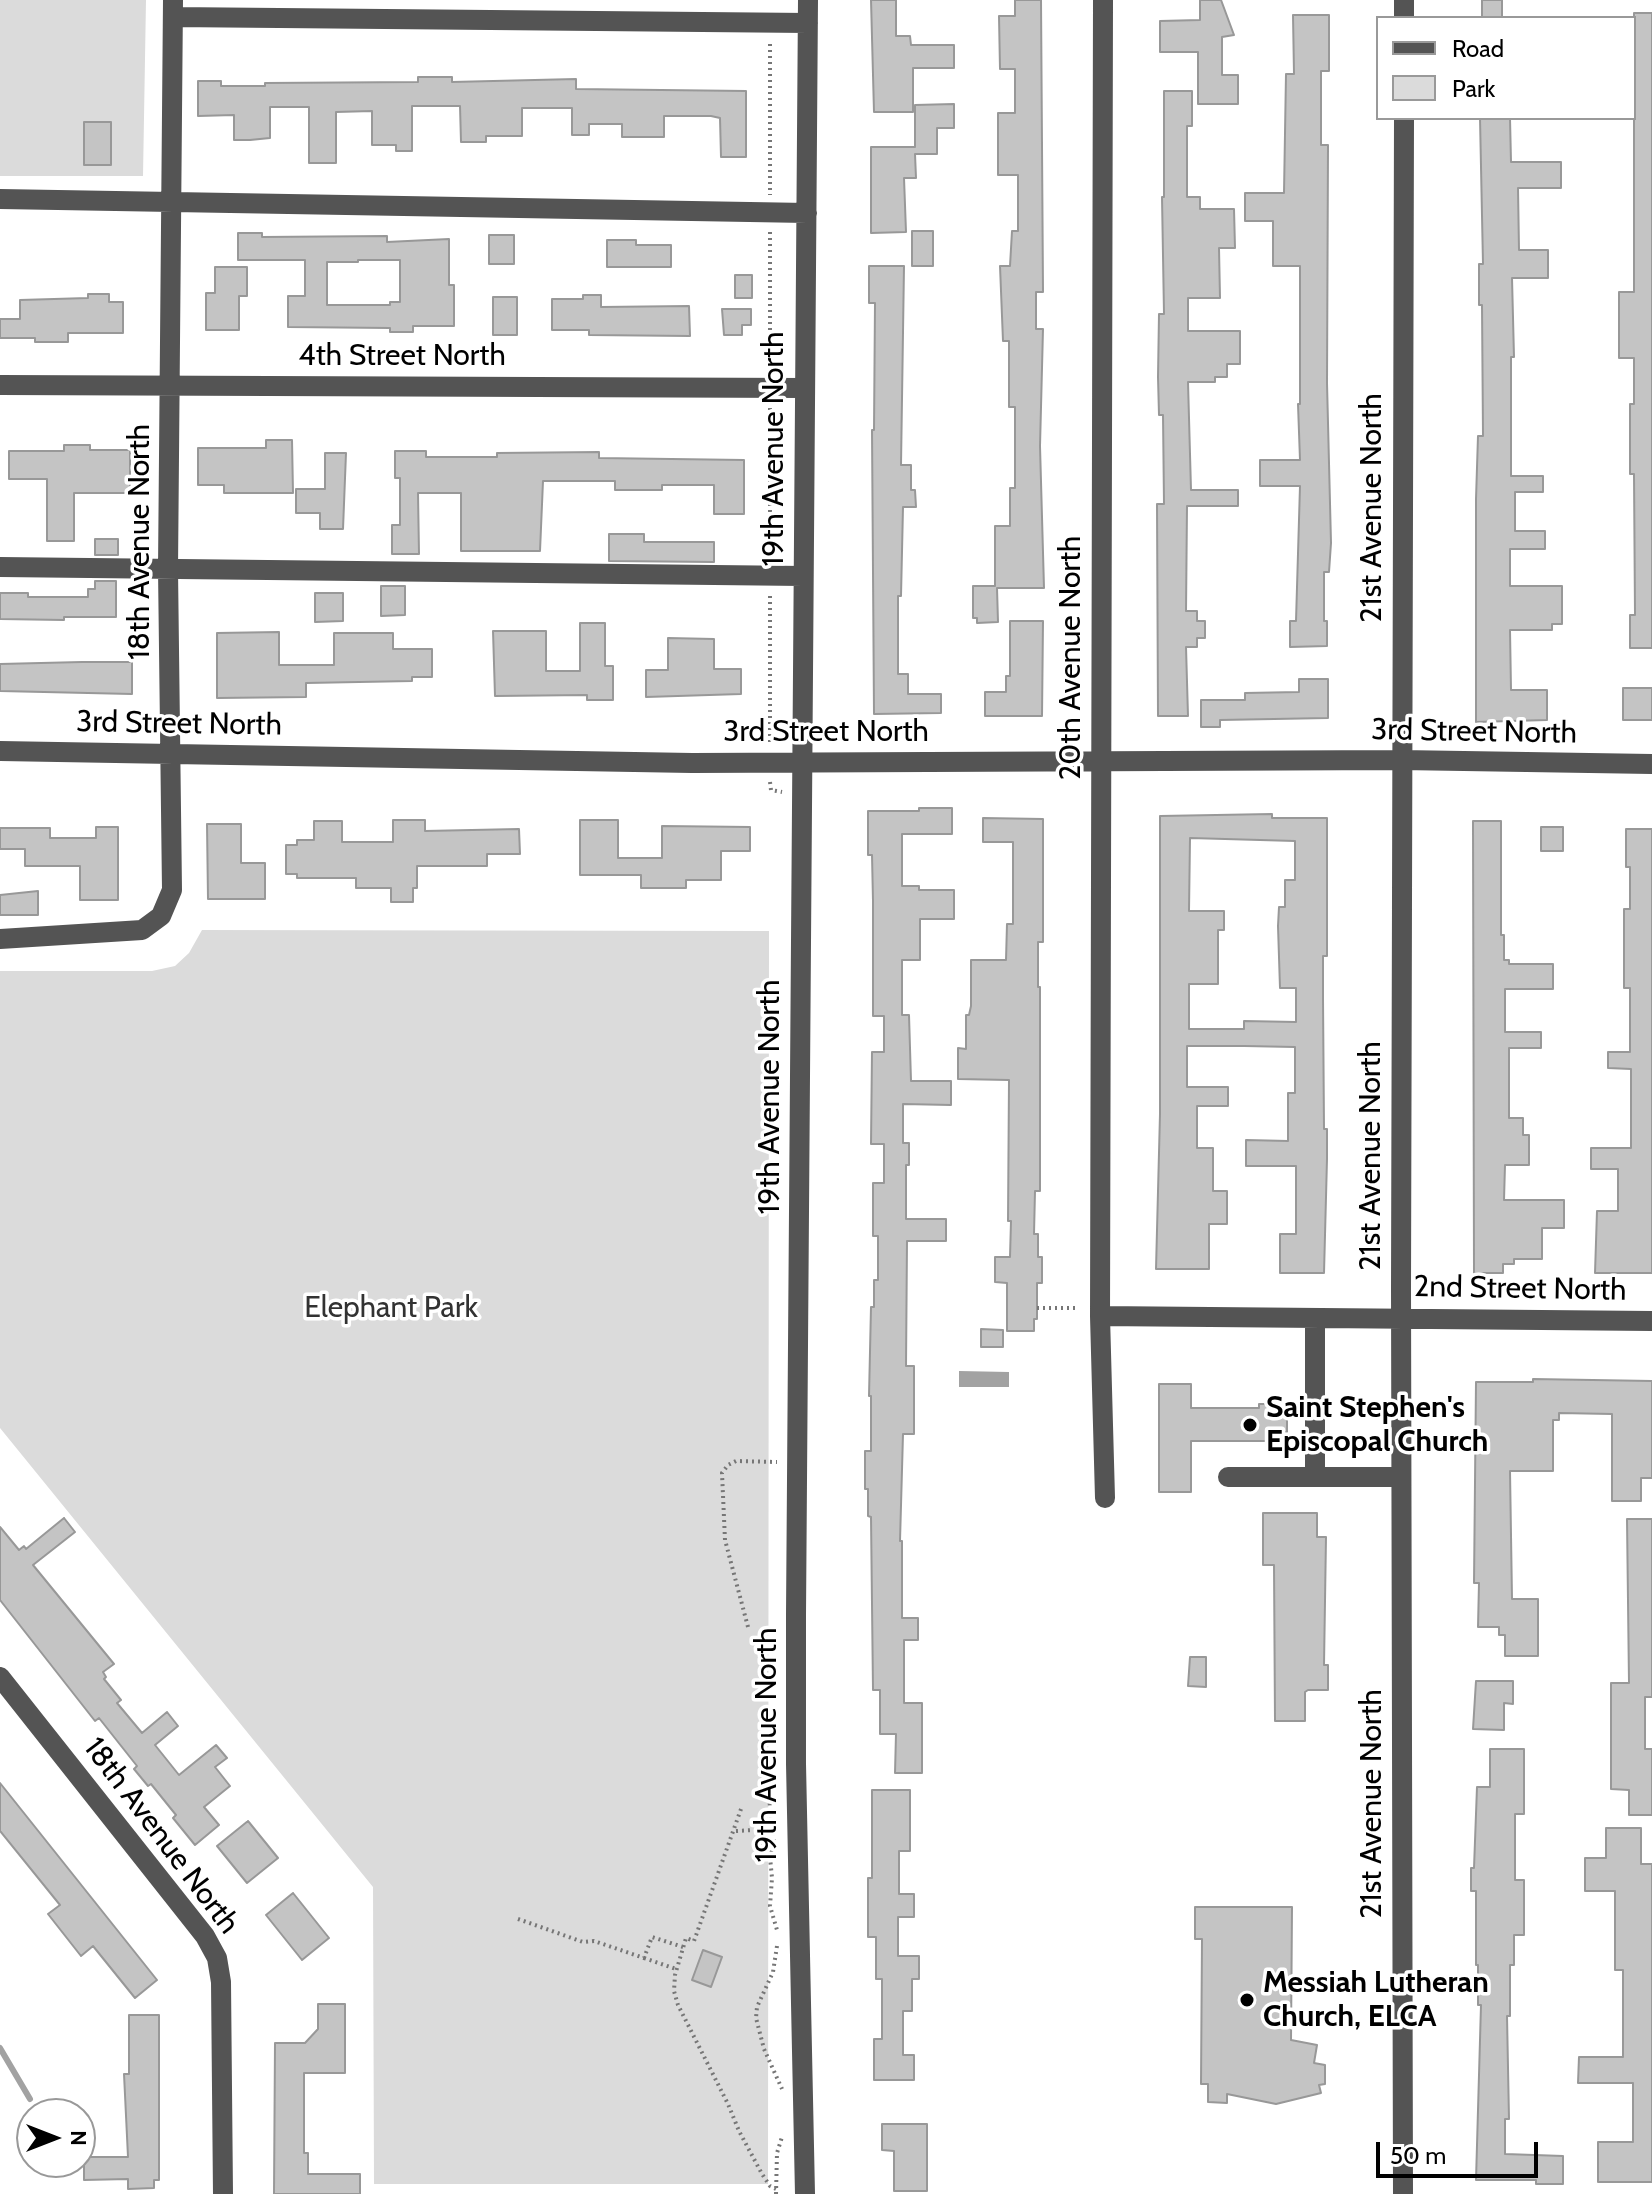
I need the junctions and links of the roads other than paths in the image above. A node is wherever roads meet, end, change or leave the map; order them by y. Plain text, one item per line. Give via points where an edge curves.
1 (808, 0) edge
2 (1103, 0) edge
3 (173, 8) edge
4 (808, 23) junction
5 (1404, 120) edge
6 (0, 199) edge
7 (170, 202) junction
8 (807, 213) junction
9 (0, 385) edge
10 (171, 385) junction
11 (804, 388) junction
12 (0, 567) edge
13 (168, 569) junction
14 (803, 576) junction
15 (0, 751) edge
16 (170, 754) junction
17 (1401, 760) junction
18 (1101, 761) junction
19 (802, 762) junction
20 (1652, 764) edge
21 (0, 939) edge
22 (1100, 1316) junction
23 (1315, 1318) junction
24 (1401, 1318) junction
25 (1652, 1321) edge
26 (1228, 1477) dead end
27 (1315, 1477) junction
28 (1401, 1477) junction
29 (1105, 1498) dead end
30 (0, 1677) edge
31 (223, 2194) edge
32 (805, 2194) edge
33 (1403, 2194) edge

1 - 4 street, 19th Avenue North
2 - 18 street, 20th Avenue North
3 - 4 street
3 - 7 street, 18th Avenue North
4 - 8 street, 19th Avenue North
5 - 17 street, 21st Avenue North
6 - 7 street
7 - 8 street
7 - 10 street, 18th Avenue North
8 - 11 street, 19th Avenue North
9 - 10 street, 4th Street North
10 - 11 street, 4th Street North
10 - 13 street, 18th Avenue North
11 - 14 street, 19th Avenue North
12 - 13 street
13 - 14 street
13 - 16 street, 18th Avenue North
14 - 19 street, 19th Avenue North
15 - 16 street, 3rd Street North
16 - 19 street, 3rd Street North
16 - 21 street, 18th Avenue North via 172,890 161,916 142,930
17 - 18 street, 3rd Street North
17 - 20 street, 3rd Street North
17 - 24 street, 21st Avenue North
18 - 19 street, 3rd Street North
18 - 22 street, 20th Avenue North
19 - 32 street, 19th Avenue North via 796,1764
22 - 23 street, 2nd Street North
22 - 29 street, 20th Avenue North
23 - 24 street, 2nd Street North
23 - 27 street
24 - 25 street, 2nd Street North
24 - 28 street, 21st Avenue North
26 - 27 street
27 - 28 street
28 - 33 street, 21st Avenue North
30 - 31 street, 18th Avenue North via 217,1958

